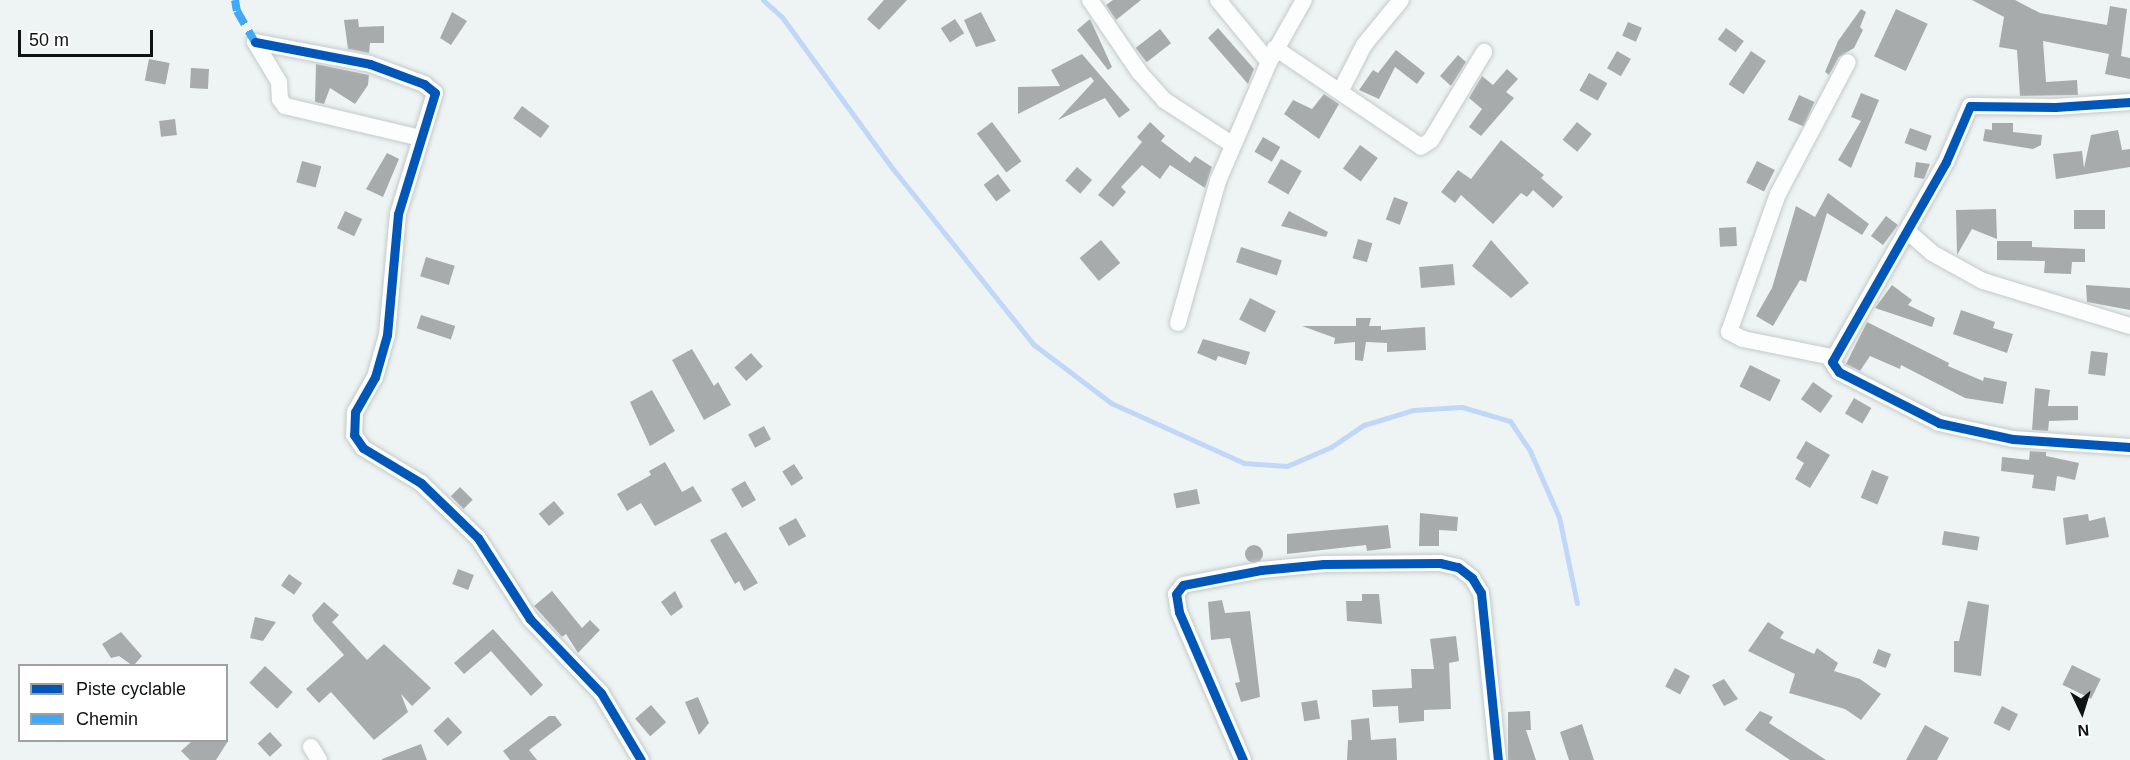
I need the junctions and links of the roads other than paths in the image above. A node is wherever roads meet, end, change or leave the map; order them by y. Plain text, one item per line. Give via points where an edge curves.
1 (1090, 0) edge
2 (1218, 0) edge
3 (1304, 0) edge
4 (1401, 0) edge
5 (1484, 52) dead end
6 (1272, 55) junction
7 (1848, 62) dead end
8 (1341, 90) junction
9 (2130, 102) edge
10 (420, 138) junction
11 (1233, 145) junction
12 (1907, 231) junction
13 (1178, 323) dead end
14 (2130, 326) edge
15 (1832, 357) junction
16 (2130, 447) edge
17 (640, 760) edge
18 (1244, 760) edge
19 (1498, 760) edge

1 - 11 street via 1140,73 1164,100
2 - 6 street
3 - 6 street
4 - 8 street via 1364,45
5 - 8 street via 1431,140 1421,147
6 - 8 street
6 - 11 street
7 - 15 street via 1778,194 1729,332 1743,339
9 - 12 street via 2055,107 1972,104
10 - 10 street via 285,106 280,99 279,82 255,42 370,64 424,84 435,98
10 - 17 street via 398,214 387,335 375,377 355,412 354,435 363,448 421,483 471,530 530,619 601,693
11 - 13 street via 1198,241
12 - 14 street via 1932,253 1983,281
12 - 15 street
15 - 16 street via 1839,372 1940,423 2013,440
18 - 19 street via 1179,612 1176,594 1183,585 1261,570 1324,564 1440,563 1458,567 1472,578 1481,593

